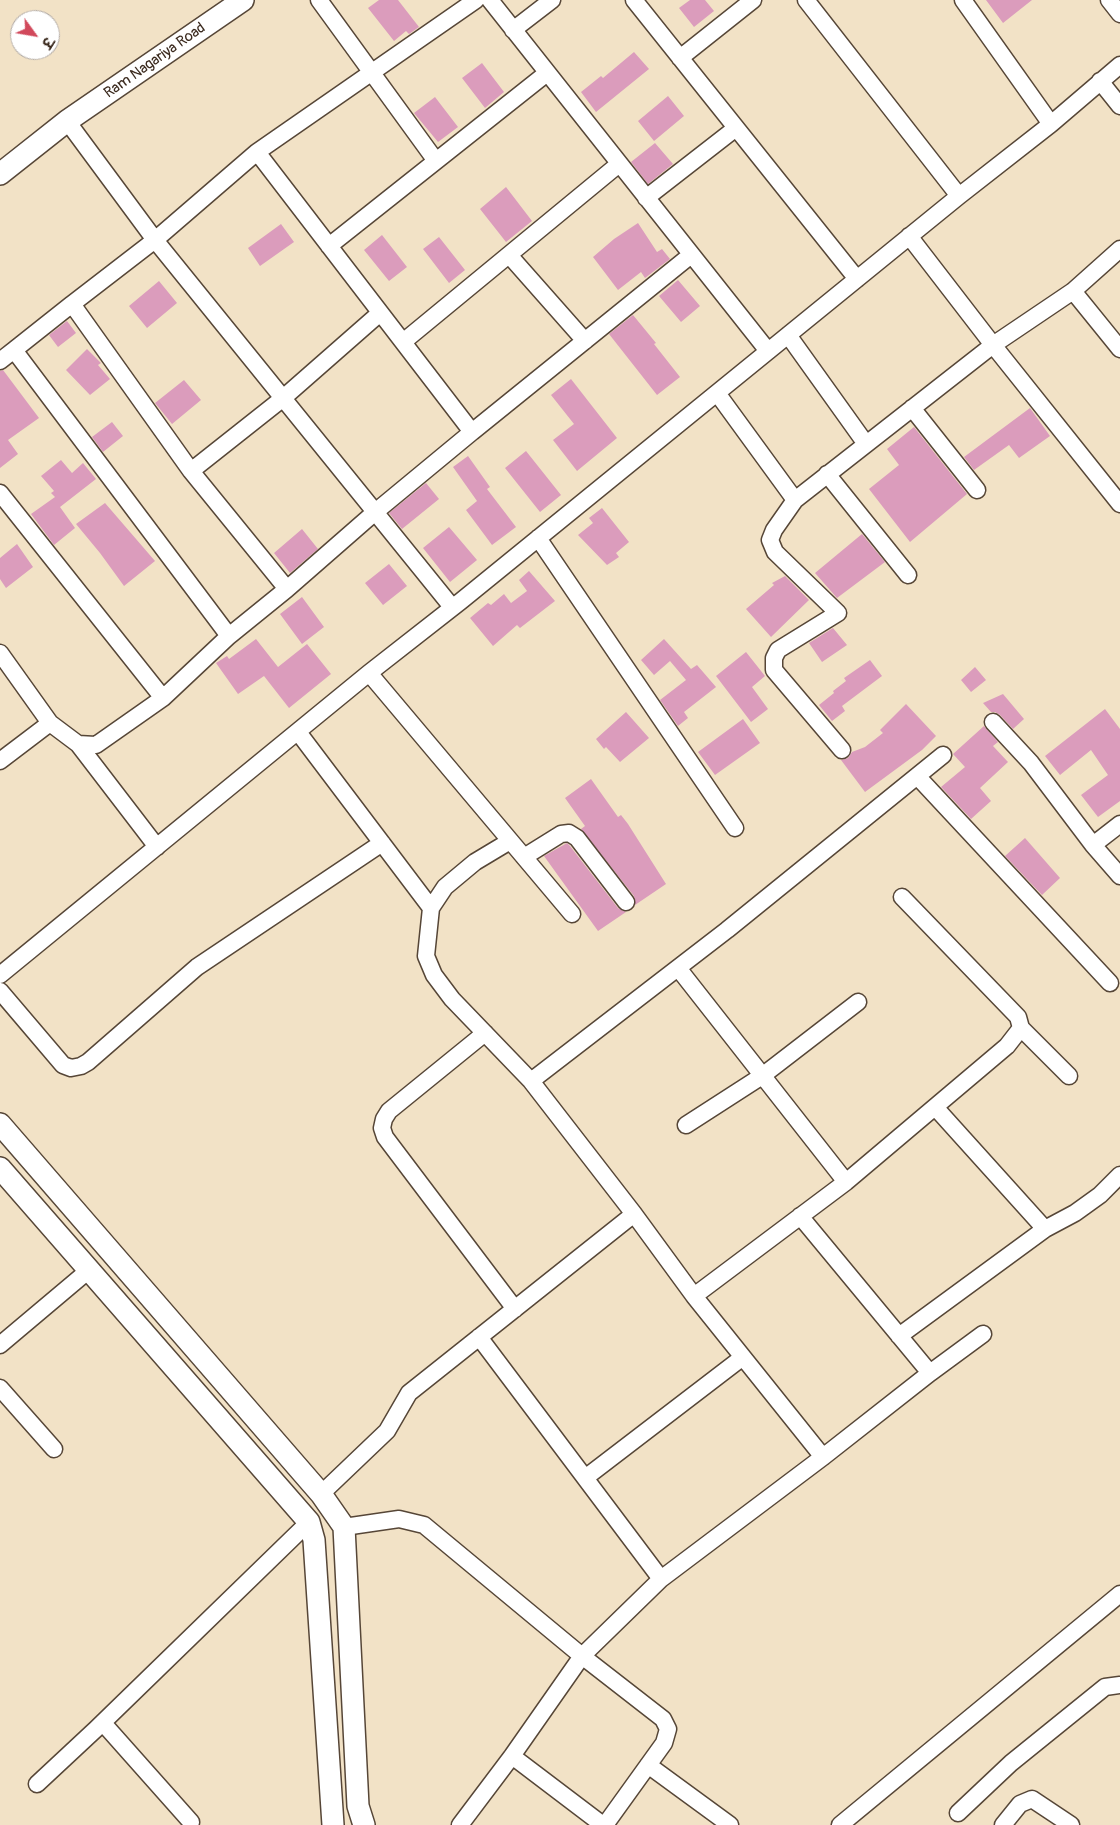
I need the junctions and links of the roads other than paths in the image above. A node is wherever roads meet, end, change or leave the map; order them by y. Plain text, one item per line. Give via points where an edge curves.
1 (243, 0) edge
2 (319, 0) edge
3 (476, 0) edge
4 (490, 0) edge
5 (552, 0) edge
6 (634, 0) edge
7 (753, 0) edge
8 (806, 0) edge
9 (963, 0) edge
10 (1109, 0) edge
11 (1120, 14) edge
12 (513, 30) junction
13 (680, 58) junction
14 (1120, 65) edge
15 (371, 73) junction
16 (547, 73) junction
17 (1100, 81) junction
18 (1120, 106) edge
19 (67, 121) junction
20 (1051, 124) junction
21 (736, 128) junction
22 (257, 152) junction
23 (436, 161) junction
24 (620, 164) junction
25 (0, 174) edge
26 (959, 196) junction
27 (646, 198) junction
28 (910, 236) junction
29 (155, 240) junction
30 (329, 246) junction
31 (1120, 249) edge
32 (509, 255) junction
33 (691, 255) junction
34 (857, 279) junction
35 (1073, 290) junction
36 (72, 304) junction
37 (380, 313) junction
38 (788, 335) junction
39 (585, 341) junction
40 (403, 342) junction
41 (992, 345) junction
42 (1120, 349) edge
43 (14, 350) junction
44 (768, 352) junction
45 (0, 361) edge
46 (717, 393) junction
47 (282, 399) junction
48 (912, 408) junction
49 (472, 432) junction
50 (866, 444) junction
51 (191, 471) junction
52 (828, 474) junction
53 (977, 490) dead end
54 (0, 493) edge
55 (795, 500) junction
56 (1120, 504) edge
57 (374, 513) junction
58 (538, 538) junction
59 (908, 575) dead end
60 (288, 589) junction
61 (452, 607) junction
62 (228, 636) junction
63 (0, 654) edge
64 (369, 673) junction
65 (163, 698) junction
66 (50, 722) junction
67 (994, 722) dead end
68 (298, 732) junction
69 (78, 744) junction
70 (842, 750) dead end
71 (943, 755) dead end
72 (0, 761) edge
73 (917, 776) junction
74 (1120, 824) edge
75 (735, 828) dead end
76 (510, 841) junction
77 (382, 843) junction
78 (1094, 845) junction
79 (157, 847) junction
80 (524, 857) junction
81 (1120, 876) edge
82 (902, 897) dead end
83 (626, 902) dead end
84 (431, 908) junction
85 (572, 914) dead end
86 (678, 968) junction
87 (0, 976) edge
88 (1110, 983) dead end
89 (0, 991) edge
90 (858, 1002) dead end
91 (1021, 1028) junction
92 (485, 1033) junction
93 (762, 1076) junction
94 (1069, 1076) dead end
95 (531, 1081) junction
96 (935, 1107) junction
97 (0, 1124) edge
98 (686, 1125) dead end
99 (0, 1168) edge
100 (1120, 1175) edge
101 (846, 1182) junction
102 (634, 1214) junction
103 (800, 1216) junction
104 (1045, 1229) junction
105 (89, 1270) junction
106 (694, 1296) junction
107 (514, 1309) junction
108 (983, 1334) dead end
109 (479, 1336) junction
110 (900, 1336) junction
111 (0, 1345) edge
112 (743, 1357) junction
113 (930, 1373) junction
114 (0, 1388) edge
115 (54, 1449) dead end
116 (823, 1456) junction
117 (585, 1478) junction
118 (321, 1494) junction
119 (309, 1522) junction
120 (344, 1527) junction
121 (661, 1579) junction
122 (1120, 1594) edge
123 (582, 1656) junction
124 (1120, 1685) edge
125 (103, 1723) junction
126 (512, 1756) junction
127 (648, 1765) junction
128 (36, 1784) dead end
129 (958, 1813) dead end
130 (191, 1822) dead end
131 (333, 1825) edge
132 (364, 1825) edge
133 (460, 1825) edge
134 (604, 1825) edge
135 (730, 1825) edge
136 (840, 1825) edge
137 (1003, 1825) edge
138 (1071, 1825) edge

1 - 19 street, Ram Nagariya Road
2 - 15 street
3 - 15 street
4 - 12 street
5 - 12 street
6 - 13 street
7 - 13 street
8 - 26 street
9 - 20 street
10 - 11 street
12 - 16 street
13 - 21 street
14 - 17 street
15 - 22 street
15 - 23 street
16 - 23 street
16 - 24 street
17 - 18 street
17 - 20 street
19 - 25 street, Ram Nagariya Road
19 - 29 street
20 - 26 street
21 - 27 street
21 - 34 street
22 - 29 street
22 - 30 street
23 - 30 street
24 - 27 street
24 - 32 street
26 - 28 street
27 - 33 street
28 - 34 street
28 - 41 street
29 - 36 street
29 - 47 street
30 - 37 street
31 - 35 street
32 - 39 street
32 - 40 street
33 - 39 street
33 - 44 street
34 - 38 street
35 - 41 street
35 - 42 street
36 - 43 street
36 - 51 street
37 - 40 street
37 - 47 street
38 - 44 street
38 - 50 street
39 - 49 street
40 - 49 street
41 - 48 street
41 - 56 street
43 - 45 street
43 - 62 street
44 - 46 street
46 - 55 street
46 - 58 street
47 - 51 street
47 - 57 street
48 - 50 street
48 - 53 street
49 - 57 street
50 - 52 street
51 - 60 street
52 - 55 street
52 - 59 street
54 - 65 street
55 - 70 street via 770,540 775,552 838,613 778,650 774,670
57 - 60 street
57 - 61 street
58 - 61 street
58 - 75 street
60 - 62 street
61 - 64 street
62 - 65 street
63 - 66 street
64 - 68 street
64 - 76 street
65 - 69 street via 96,745
66 - 69 street
66 - 72 street
67 - 78 street via 1031,763
68 - 77 street
68 - 79 street
69 - 79 street
71 - 73 street
73 - 86 street
73 - 88 street
74 - 78 street
76 - 80 street
76 - 84 street via 475,862 445,887
77 - 84 street
77 - 89 street via 197,967 81,1066 71,1068 63,1065
78 - 81 street
79 - 87 street
80 - 83 street via 561,834 569,834 577,838
80 - 85 street
82 - 91 street via 1018,1017
84 - 92 street via 426,956 452,999
86 - 93 street
86 - 95 street
90 - 93 street
91 - 94 street
91 - 96 street via 1007,1046
92 - 95 street
92 - 107 street via 389,1111 382,1128 385,1137
93 - 98 street
93 - 101 street
95 - 102 street
96 - 101 street
96 - 104 street
97 - 118 street
99 - 105 street
100 - 104 street via 1100,1195
101 - 103 street
102 - 106 street
102 - 107 street
103 - 106 street
103 - 110 street
104 - 110 street
105 - 111 street
105 - 119 street
106 - 112 street
107 - 109 street
108 - 113 street
109 - 117 street
109 - 118 street via 409,1393 382,1437
110 - 113 street
112 - 116 street
112 - 117 street
113 - 116 street
114 - 115 street
116 - 121 street
117 - 121 street
118 - 120 street
119 - 125 street
119 - 131 street via 314,1540
120 - 123 street via 399,1520 424,1525
120 - 132 street via 358,1806
121 - 123 street
122 - 136 street
123 - 126 street
123 - 127 street via 663,1719 668,1729 664,1743
124 - 129 street via 1105,1687 1011,1763
125 - 128 street
125 - 130 street
126 - 133 street
126 - 134 street
127 - 134 street
127 - 135 street
137 - 138 street via 1020,1804 1032,1798

